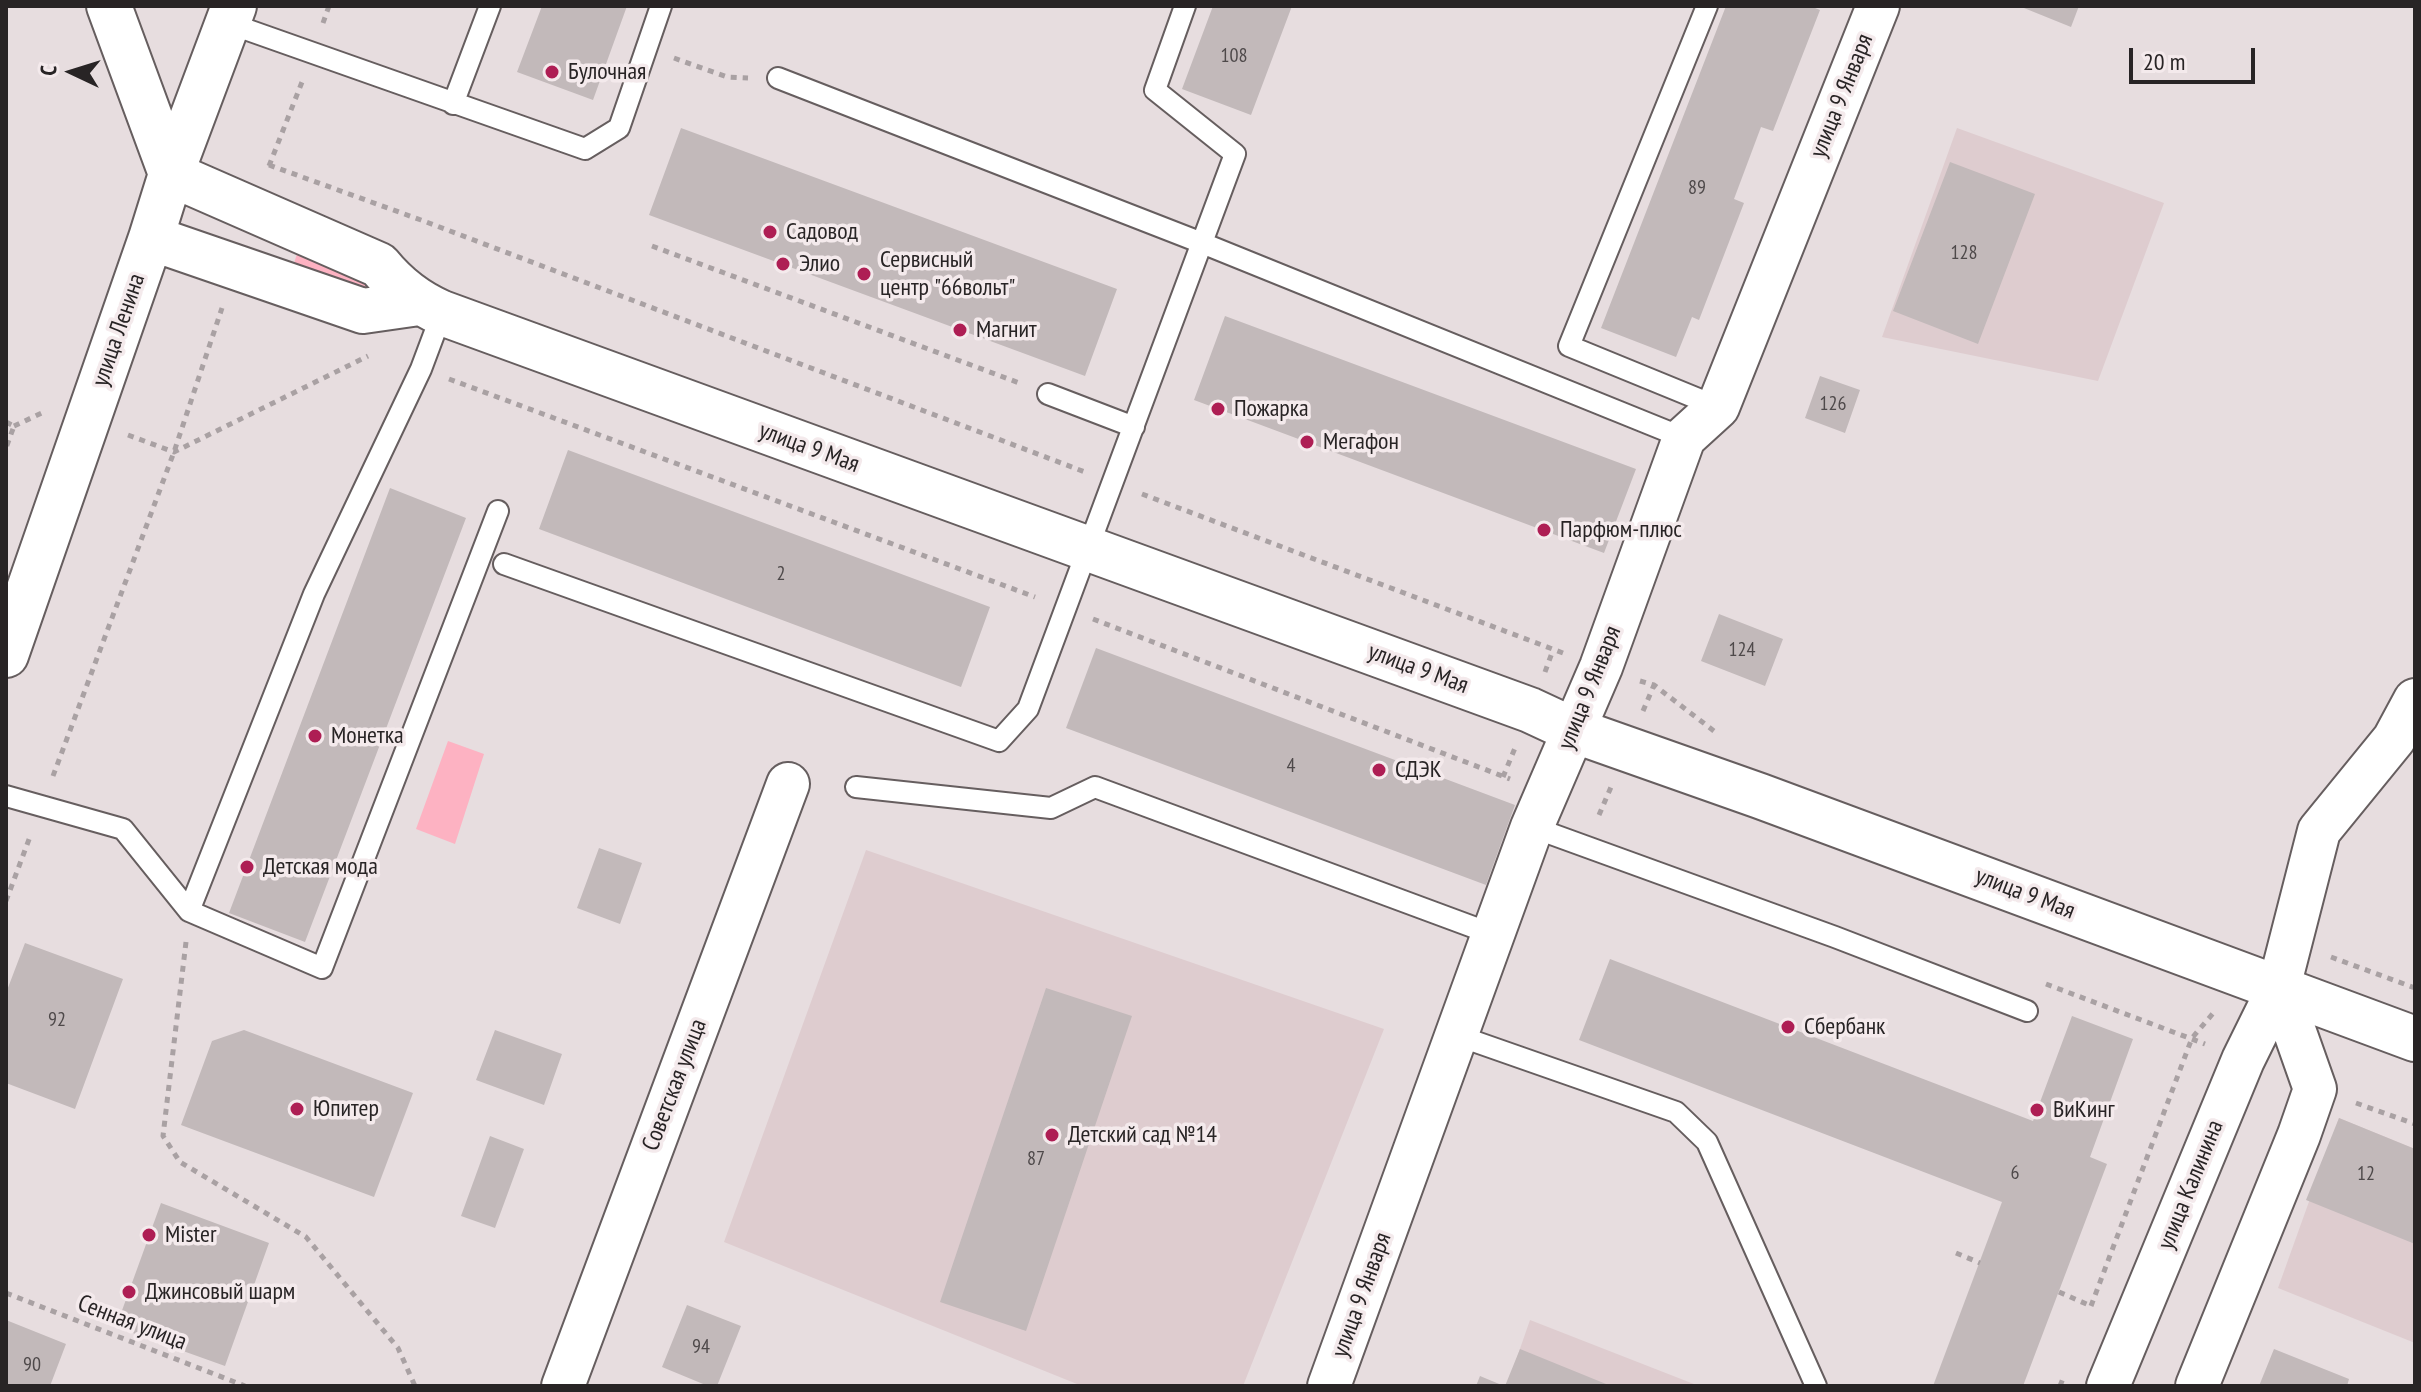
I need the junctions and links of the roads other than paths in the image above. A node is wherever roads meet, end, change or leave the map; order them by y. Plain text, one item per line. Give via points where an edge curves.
1 (109, 6) edge
2 (490, 6) edge
3 (661, 6) edge
4 (1185, 6) edge
5 (1707, 6) edge
6 (1878, 6) edge
7 (231, 15) edge
8 (778, 78) dead end
9 (453, 104) junction
10 (171, 174) junction
11 (151, 238) junction
12 (1202, 243) junction
13 (430, 308) junction
14 (1048, 394) road end
15 (1718, 407) junction
16 (1134, 427) junction
17 (1684, 438) junction
18 (498, 511) dead end
19 (1088, 550) junction
20 (504, 564) dead end
21 (6, 655) edge
22 (2415, 700) edge
23 (1573, 730) junction
24 (788, 784) dead end
25 (856, 787) dead end
26 (6, 796) edge
27 (1532, 827) junction
28 (189, 911) junction
29 (1492, 934) junction
30 (2262, 982) junction
31 (2027, 1011) dead end
32 (1456, 1035) junction
33 (2415, 1039) edge
34 (563, 1386) edge
35 (1329, 1386) edge
36 (1816, 1386) edge
37 (2108, 1386) edge
38 (2197, 1386) edge

1 - 10 street
2 - 9 lane
3 - 9 lane via 619,128 585,149
4 - 12 lane via 1155,90 1235,154
5 - 15 lane via 1569,346
6 - 15 street, улица 9 Января
7 - 9 lane via 312,54
7 - 10 street, улица Ленина
8 - 12 lane
10 - 11 street, улица Ленина
10 - 13 street, улица 9 Мая via 379,265
11 - 13 street, улица 9 Мая via 363,311
11 - 21 street, улица Ленина
12 - 16 lane
12 - 17 lane
13 - 19 street, улица 9 Мая
13 - 28 lane via 421,369 314,594
14 - 16 lane
15 - 17 street, улица 9 Января
16 - 19 lane
17 - 23 street, улица 9 Января
18 - 28 lane via 322,968
19 - 20 lane via 1028,709 999,741
19 - 23 street, улица 9 Мая
22 - 30 street, улица Калинина via 2394,739 2319,831 2291,942
23 - 27 street, улица 9 Января
23 - 30 street, улица 9 Мая
24 - 34 street, Советская улица
25 - 29 lane via 1051,808 1095,787
26 - 28 lane via 123,829
27 - 29 street, улица 9 Января
27 - 31 lane
29 - 32 street, улица 9 Января
30 - 33 street, улица 9 Мая
30 - 37 street, улица Калинина via 2243,1060
30 - 38 street via 2315,1089
32 - 35 street, улица 9 Января
32 - 36 lane via 1676,1112 1707,1142

